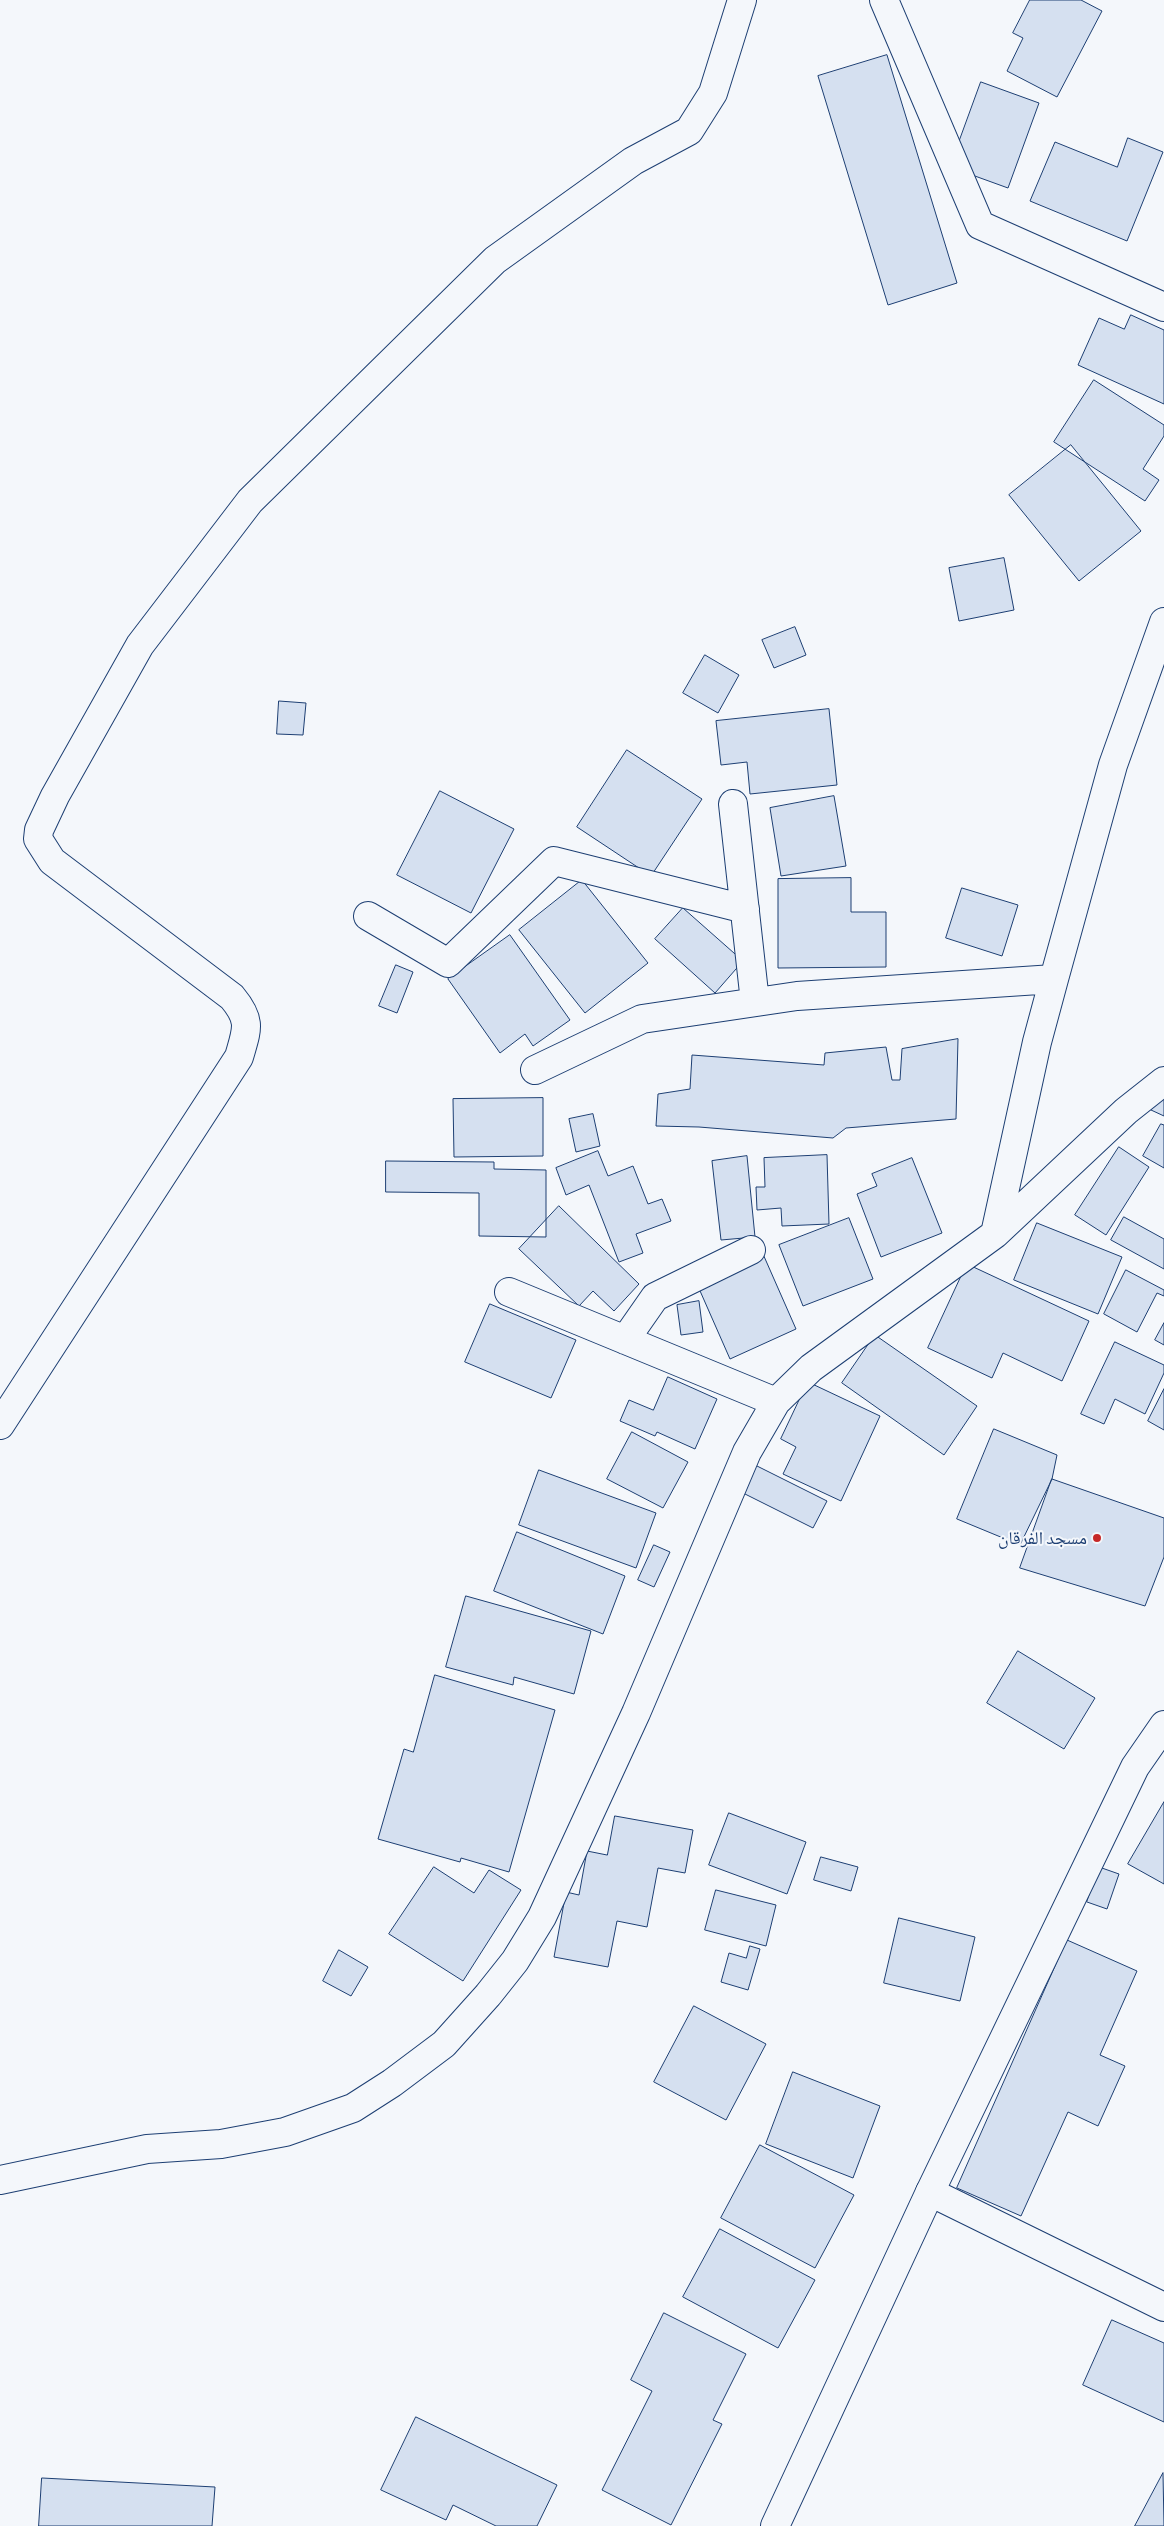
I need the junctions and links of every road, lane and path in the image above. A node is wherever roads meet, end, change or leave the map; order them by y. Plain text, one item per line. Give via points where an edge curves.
1 (742, 0) edge
2 (884, 0) edge
3 (1164, 307) edge
4 (1164, 622) edge
5 (733, 804) dead end
6 (745, 909) junction
7 (368, 916) dead end
8 (1054, 979) junction
9 (756, 1002) junction
10 (535, 1070) dead end
11 (1164, 1081) edge
12 (995, 1234) junction
13 (751, 1250) dead end
14 (508, 1292) dead end
15 (625, 1340) junction
16 (776, 1402) junction
17 (0, 1425) edge
18 (1164, 1725) edge
19 (0, 2180) edge
20 (930, 2192) junction
21 (1164, 2306) edge
22 (775, 2526) edge

1 - 17 street via 713,93 689,131 633,161 495,260 250,501 140,645 55,796 38,830 40,846 52,861 232,997 242,1010 247,1029 239,1057
2 - 3 street via 980,224
4 - 8 street via 1113,765
5 - 6 street
6 - 7 street via 554,861 448,963
6 - 9 street
8 - 9 street via 797,996
8 - 12 street
9 - 10 street via 642,1019
11 - 12 street via 1126,1111
12 - 16 street via 811,1368
13 - 15 street via 656,1297
14 - 15 street
15 - 16 street
16 - 19 street via 746,1452 636,1713 542,1917 510,1968 444,2044 353,2108 285,2132 221,2144 147,2149
18 - 20 street via 1136,1767
20 - 21 street
20 - 22 street

